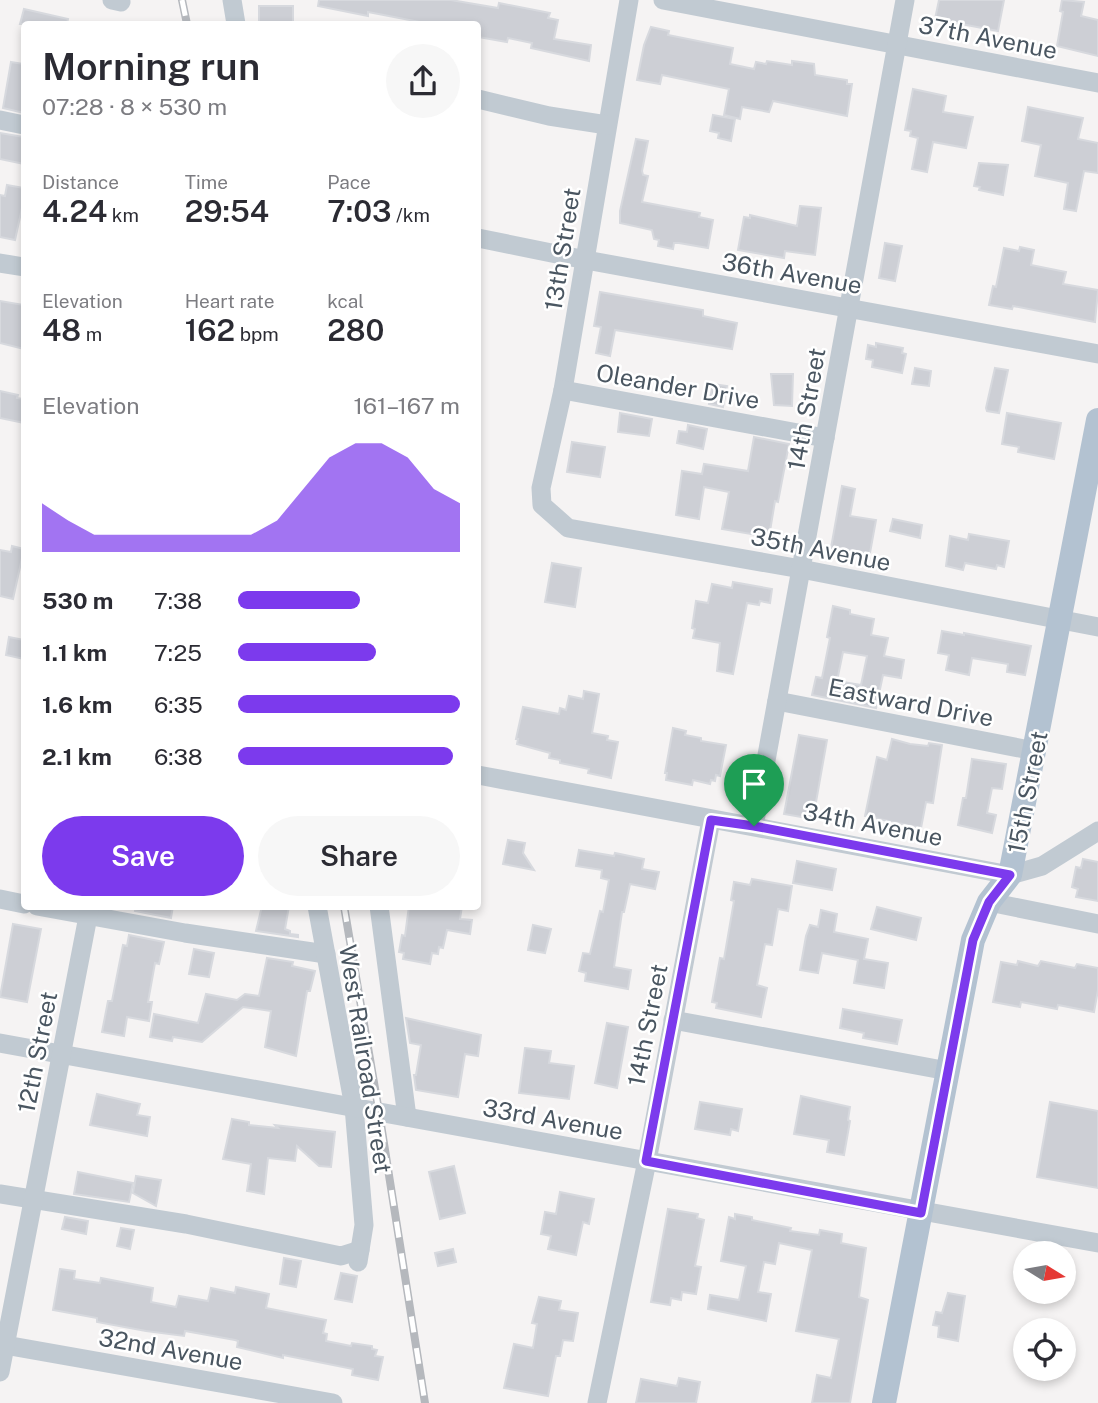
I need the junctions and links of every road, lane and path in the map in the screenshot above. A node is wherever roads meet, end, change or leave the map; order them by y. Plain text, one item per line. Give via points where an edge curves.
1 (232, 0) edge
2 (629, 0) edge
3 (663, 0) edge
4 (905, 0) edge
5 (236, 21) edge
6 (897, 45) junction
7 (1098, 83) edge
8 (481, 100) edge
9 (0, 120) edge
10 (21, 124) edge
11 (607, 125) junction
12 (481, 239) edge
13 (586, 260) junction
14 (0, 262) edge
15 (21, 266) edge
16 (849, 308) junction
17 (1098, 354) edge
18 (564, 390) junction
19 (1098, 420) edge
20 (825, 438) junction
21 (542, 505) joint
22 (801, 569) junction
23 (1061, 620) junction
24 (1098, 627) edge
25 (777, 701) junction
26 (1035, 751) junction
27 (481, 776) edge
28 (711, 820) junction
29 (754, 826) junction
30 (1098, 831) edge
31 (1010, 875) junction
32 (0, 899) edge
33 (989, 902) junction
34 (21, 903) edge
35 (318, 910) edge
36 (380, 910) edge
37 (89, 911) edge
38 (1098, 924) edge
39 (326, 954) junction
40 (673, 1020) junction
41 (0, 1043) edge
42 (62, 1054) junction
43 (948, 1071) junction
44 (354, 1107) junction
45 (407, 1118) junction
46 (646, 1161) junction
47 (0, 1194) edge
48 (33, 1200) junction
49 (921, 1213) junction
50 (1098, 1243) edge
51 (3, 1344) edge
52 (0, 1372) edge
53 (333, 1403) edge
54 (597, 1403) edge
55 (884, 1403) edge

1 - 5 street
2 - 11 street, 13th Street
3 - 6 street, 37th Avenue
4 - 6 street, 14th Street
6 - 7 street, 37th Avenue
6 - 16 street, 14th Street
8 - 11 street
9 - 10 street
11 - 13 street, 13th Street
12 - 13 street, 36th Avenue
13 - 16 street, 36th Avenue
13 - 18 street, 13th Street
14 - 15 street
16 - 17 street, 36th Avenue
16 - 20 street, 14th Street
18 - 20 street, Oleander Drive
18 - 21 street, 13th Street via 541,488
19 - 23 main road, 15th Street
20 - 22 street, 14th Street
21 - 22 street, 35th Avenue via 568,528
22 - 23 street, 35th Avenue
22 - 25 street, 14th Street
23 - 24 street, 35th Avenue
23 - 26 main road, 15th Street
25 - 26 street, Eastward Drive
25 - 29 street, 14th Street
26 - 31 main road, 15th Street
27 - 28 street, 34th Avenue
28 - 29 street, 34th Avenue
28 - 40 street, 14th Street
29 - 31 street, 34th Avenue
30 - 31 street via 1042,866
31 - 33 main road, 15th Street
32 - 34 street
33 - 38 street
33 - 43 main road, 15th Street via 973,940
35 - 39 street, West Railroad Street
36 - 45 street, West Railroad Street
37 - 39 street
37 - 42 street, 12th Street
39 - 44 street, West Railroad Street
40 - 43 street
40 - 46 street, 14th Street
41 - 42 street, 33rd Avenue
42 - 44 street, 33rd Avenue
42 - 48 street, 12th Street
43 - 49 main road, 15th Street
44 - 45 street, 33rd Avenue
44 - 48 street, West Railroad Street via 364,1225 359,1256
45 - 46 street, 33rd Avenue
46 - 49 street, 33rd Avenue
46 - 54 street, 14th Street
47 - 48 street
48 - 51 street, 12th Street
49 - 50 street, 33rd Avenue
49 - 55 main road, 15th Street
51 - 52 street, 12th Street
51 - 53 street, 32nd Avenue

